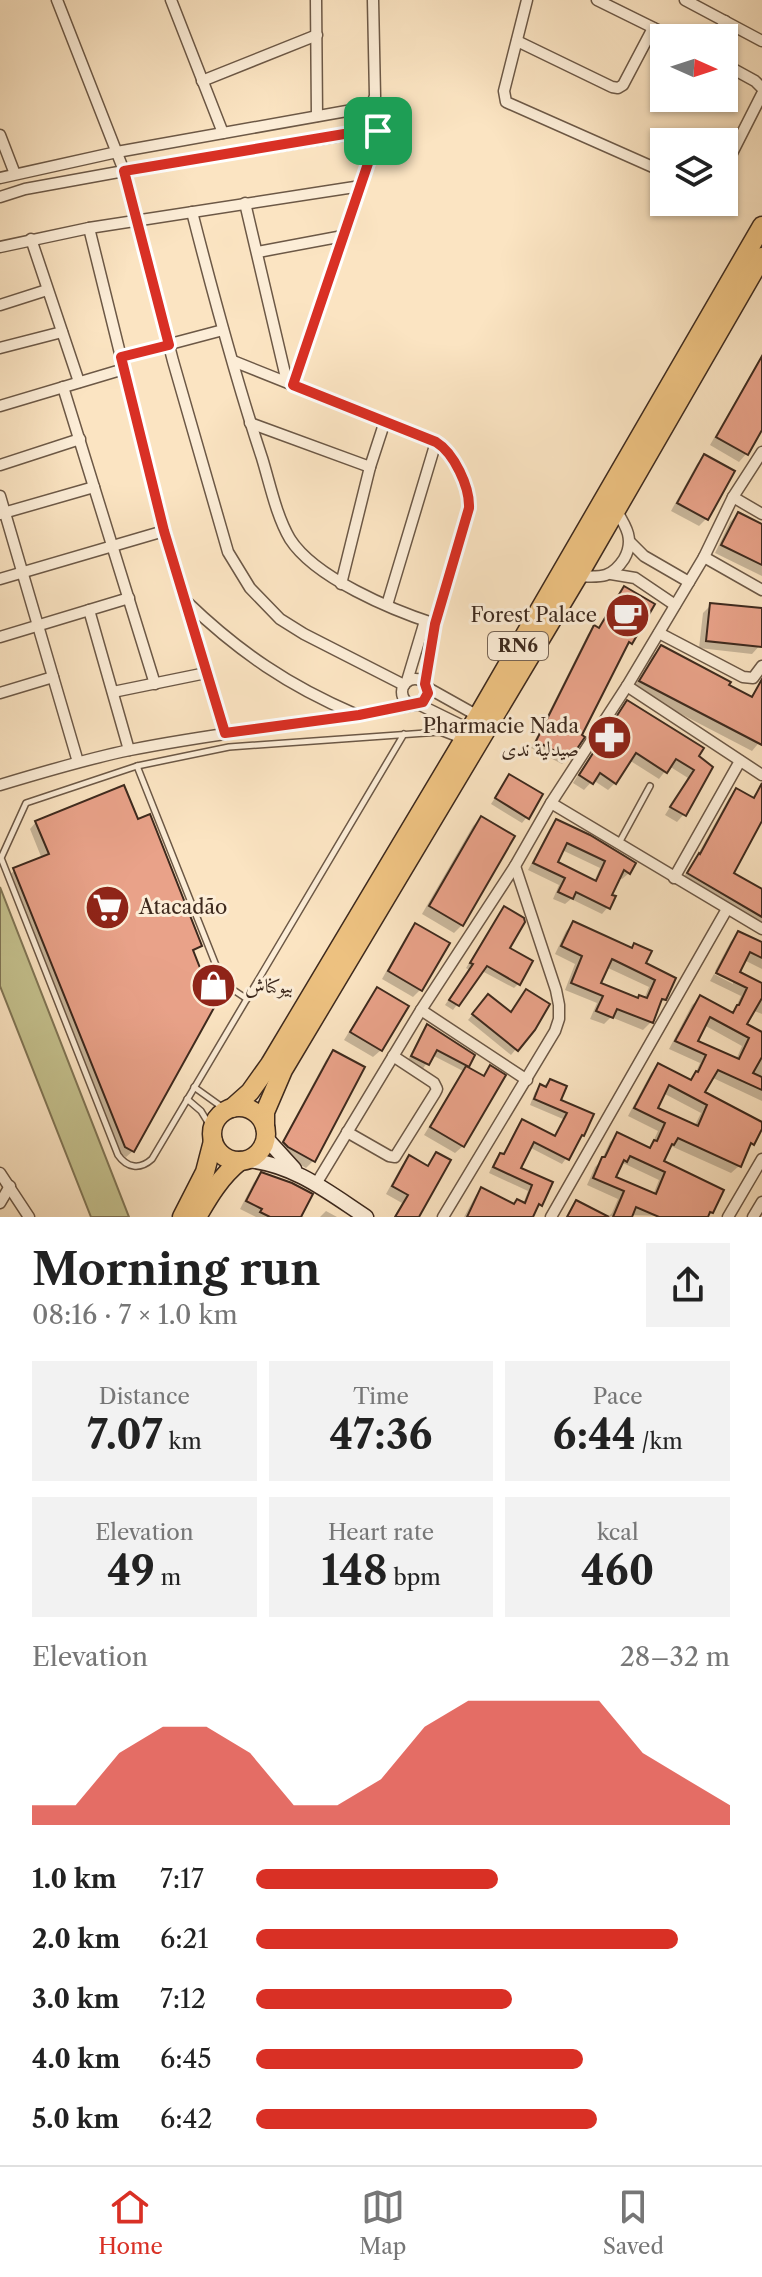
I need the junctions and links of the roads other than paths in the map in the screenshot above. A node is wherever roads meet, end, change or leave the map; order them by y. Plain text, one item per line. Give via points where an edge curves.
1 (57, 0) edge
2 (171, 0) edge
3 (316, 0) edge
4 (373, 0) edge
5 (527, 0) edge
6 (597, 0) edge
7 (685, 0) edge
8 (717, 0) edge
9 (711, 13) junction
10 (725, 21) junction
11 (724, 24) edge
12 (650, 26) edge
13 (650, 34) edge
14 (317, 35) junction
15 (517, 41) junction
16 (762, 41) edge
17 (738, 72) edge
18 (202, 81) junction
19 (762, 91) edge
20 (317, 116) junction
21 (223, 133) junction
22 (0, 135) edge
23 (738, 140) edge
24 (117, 152) junction
25 (650, 166) edge
26 (124, 171) junction
27 (15, 174) junction
28 (0, 178) edge
29 (361, 186) junction
30 (0, 197) edge
31 (245, 203) junction
32 (192, 212) junction
33 (136, 221) junction
34 (762, 226) edge
35 (89, 228) junction
36 (343, 236) junction
37 (31, 239) junction
38 (0, 247) edge
39 (258, 252) junction
40 (762, 257) edge
41 (47, 290) junction
42 (0, 305) edge
43 (223, 330) junction
44 (62, 332) junction
45 (169, 345) junction
46 (0, 348) edge
47 (121, 357) junction
48 (233, 361) junction
49 (124, 369) junction
50 (79, 382) junction
51 (290, 384) junction
52 (63, 387) junction
53 (0, 406) edge
54 (385, 421) junction
55 (250, 423) junction
56 (80, 439) junction
57 (436, 442) junction
58 (762, 452) edge
59 (0, 465) edge
60 (370, 467) junction
61 (94, 487) junction
62 (0, 496) edge
63 (733, 497) junction
64 (616, 510) junction
65 (3, 514) edge
66 (762, 514) edge
67 (164, 531) junction
68 (630, 542) junction
69 (112, 546) junction
70 (704, 557) junction
71 (23, 572) junction
72 (611, 574) junction
73 (578, 576) junction
74 (0, 579) edge
75 (689, 582) junction
76 (341, 584) junction
77 (762, 590) edge
78 (129, 598) junction
79 (185, 601) junction
80 (387, 605) junction
81 (675, 605) junction
82 (89, 610) junction
83 (430, 623) junction
84 (38, 626) junction
85 (659, 633) junction
86 (0, 637) edge
87 (762, 666) edge
88 (206, 673) junction
89 (53, 677) junction
90 (405, 683) junction
91 (155, 684) junction
92 (426, 686) junction
93 (627, 686) junction
94 (113, 692) junction
95 (0, 693) edge
96 (416, 704) junction
97 (359, 715) junction
98 (470, 728) junction
99 (225, 733) junction
100 (404, 734) junction
101 (129, 750) junction
102 (740, 761) junction
103 (78, 762) junction
104 (137, 766) junction
105 (762, 775) edge
106 (0, 785) edge
107 (650, 786) dead end
108 (551, 803) junction
109 (619, 844) junction
110 (515, 866) junction
111 (674, 878) junction
112 (727, 909) junction
113 (762, 929) edge
114 (247, 999) junction
115 (421, 1010) junction
116 (393, 1056) junction
117 (527, 1080) junction
118 (194, 1087) junction
119 (187, 1099) junction
120 (229, 1109) junction
121 (265, 1132) junction
122 (347, 1132) junction
123 (212, 1135) junction
124 (762, 1159) edge
125 (244, 1160) junction
126 (297, 1172) junction
127 (0, 1173) edge
128 (316, 1184) junction
129 (10, 1186) junction
130 (762, 1202) edge
131 (0, 1203) edge
132 (29, 1217) edge
133 (182, 1217) edge
134 (197, 1217) edge
135 (366, 1217) edge
136 (443, 1217) edge
137 (551, 1217) edge
138 (728, 1217) edge
139 (753, 1217) edge

1 - 24 street
2 - 18 street
3 - 14 street
4 - 20 street via 372,104
5 - 15 street
6 - 12 street
7 - 9 street
8 - 9 street
9 - 10 street
10 - 11 street
10 - 16 street
13 - 15 street via 618,88
14 - 18 street
14 - 20 street
15 - 25 street via 506,102
17 - 19 street
18 - 21 street
19 - 23 street
20 - 21 street
21 - 24 street
22 - 27 street
24 - 26 street
24 - 27 street
26 - 29 street via 375,129 378,134
26 - 30 street
26 - 33 street
27 - 28 street
29 - 31 street
29 - 36 street
31 - 32 street
31 - 39 street
32 - 33 street
32 - 43 street
33 - 35 street
33 - 45 street
34 - 98 highway, RN6
35 - 37 street
35 - 47 street
36 - 39 street
36 - 51 street
37 - 38 street
37 - 41 street
39 - 51 street
40 - 64 highway, RN6
41 - 42 street
41 - 44 street
43 - 45 street
43 - 48 street
44 - 46 street
44 - 50 street
45 - 47 street
45 - 90 street via 223,537 241,577 292,627
47 - 49 street
48 - 51 street
48 - 55 street
49 - 50 street
49 - 67 street
50 - 52 street
51 - 54 street
52 - 53 street
52 - 56 street
54 - 57 street
54 - 60 street
55 - 60 street
55 - 76 street via 291,539
56 - 59 street
56 - 61 street
57 - 80 street
57 - 83 street via 451,455 469,501
58 - 63 street
60 - 76 street
61 - 65 street
61 - 69 street
62 - 65 street
63 - 66 street
63 - 70 street
64 - 68 street
64 - 73 highway, RN6
65 - 71 street
67 - 69 street
67 - 79 street
68 - 72 street
68 - 75 street
69 - 71 street
69 - 78 street
70 - 75 street
70 - 77 street
71 - 74 street
71 - 84 street
72 - 73 street
72 - 81 street via 635,578
73 - 121 highway, RN6 via 283,1070 265,1112
75 - 81 street
76 - 80 street
78 - 82 street
78 - 91 street
79 - 88 street
79 - 97 street via 248,656 295,686
80 - 83 street
81 - 85 street
82 - 84 street
82 - 94 street
83 - 90 street
83 - 92 street
84 - 86 street
84 - 89 street
85 - 87 street via 743,677 753,678
85 - 93 street
88 - 91 street
88 - 99 street
89 - 95 street
89 - 103 street
90 - 92 street via 417,679
90 - 96 street via 404,700
91 - 94 street
92 - 96 street via 426,698
92 - 98 street
93 - 102 street
93 - 108 street
94 - 101 street
96 - 97 street
96 - 98 street
97 - 99 street
98 - 100 lane
98 - 120 highway, RN6 via 270,1064 250,1092
99 - 101 street
100 - 104 lane via 229,747
100 - 114 lane
101 - 103 street
102 - 105 street
102 - 111 street
103 - 106 street
104 - 114 lane via 223,983
104 - 119 lane via 26,803 1,858 121,1160 137,1167 148,1163
107 - 109 lane
108 - 109 street
108 - 110 street
109 - 111 street
110 - 115 street
110 - 117 street via 559,1005 555,1031
111 - 112 street
112 - 113 street
112 - 137 street
114 - 118 lane
115 - 116 street
115 - 117 street
116 - 122 street
116 - 122 street via 434,1083 435,1093 395,1157
117 - 136 street
118 - 119 lane
118 - 120 lane
119 - 123 lane via 201,1111
120 - 121 highway via 252,1111
120 - 123 highway, RN6 via 215,1121
121 - 125 highway, RN6 via 258,1153
121 - 126 street
122 - 128 street
123 - 125 highway via 223,1156
123 - 133 highway, RN6 via 205,1172
124 - 138 street
125 - 126 street
125 - 134 highway, RN6 via 219,1182
126 - 128 street
127 - 129 street
128 - 135 street
129 - 131 street
129 - 132 street
130 - 139 street

